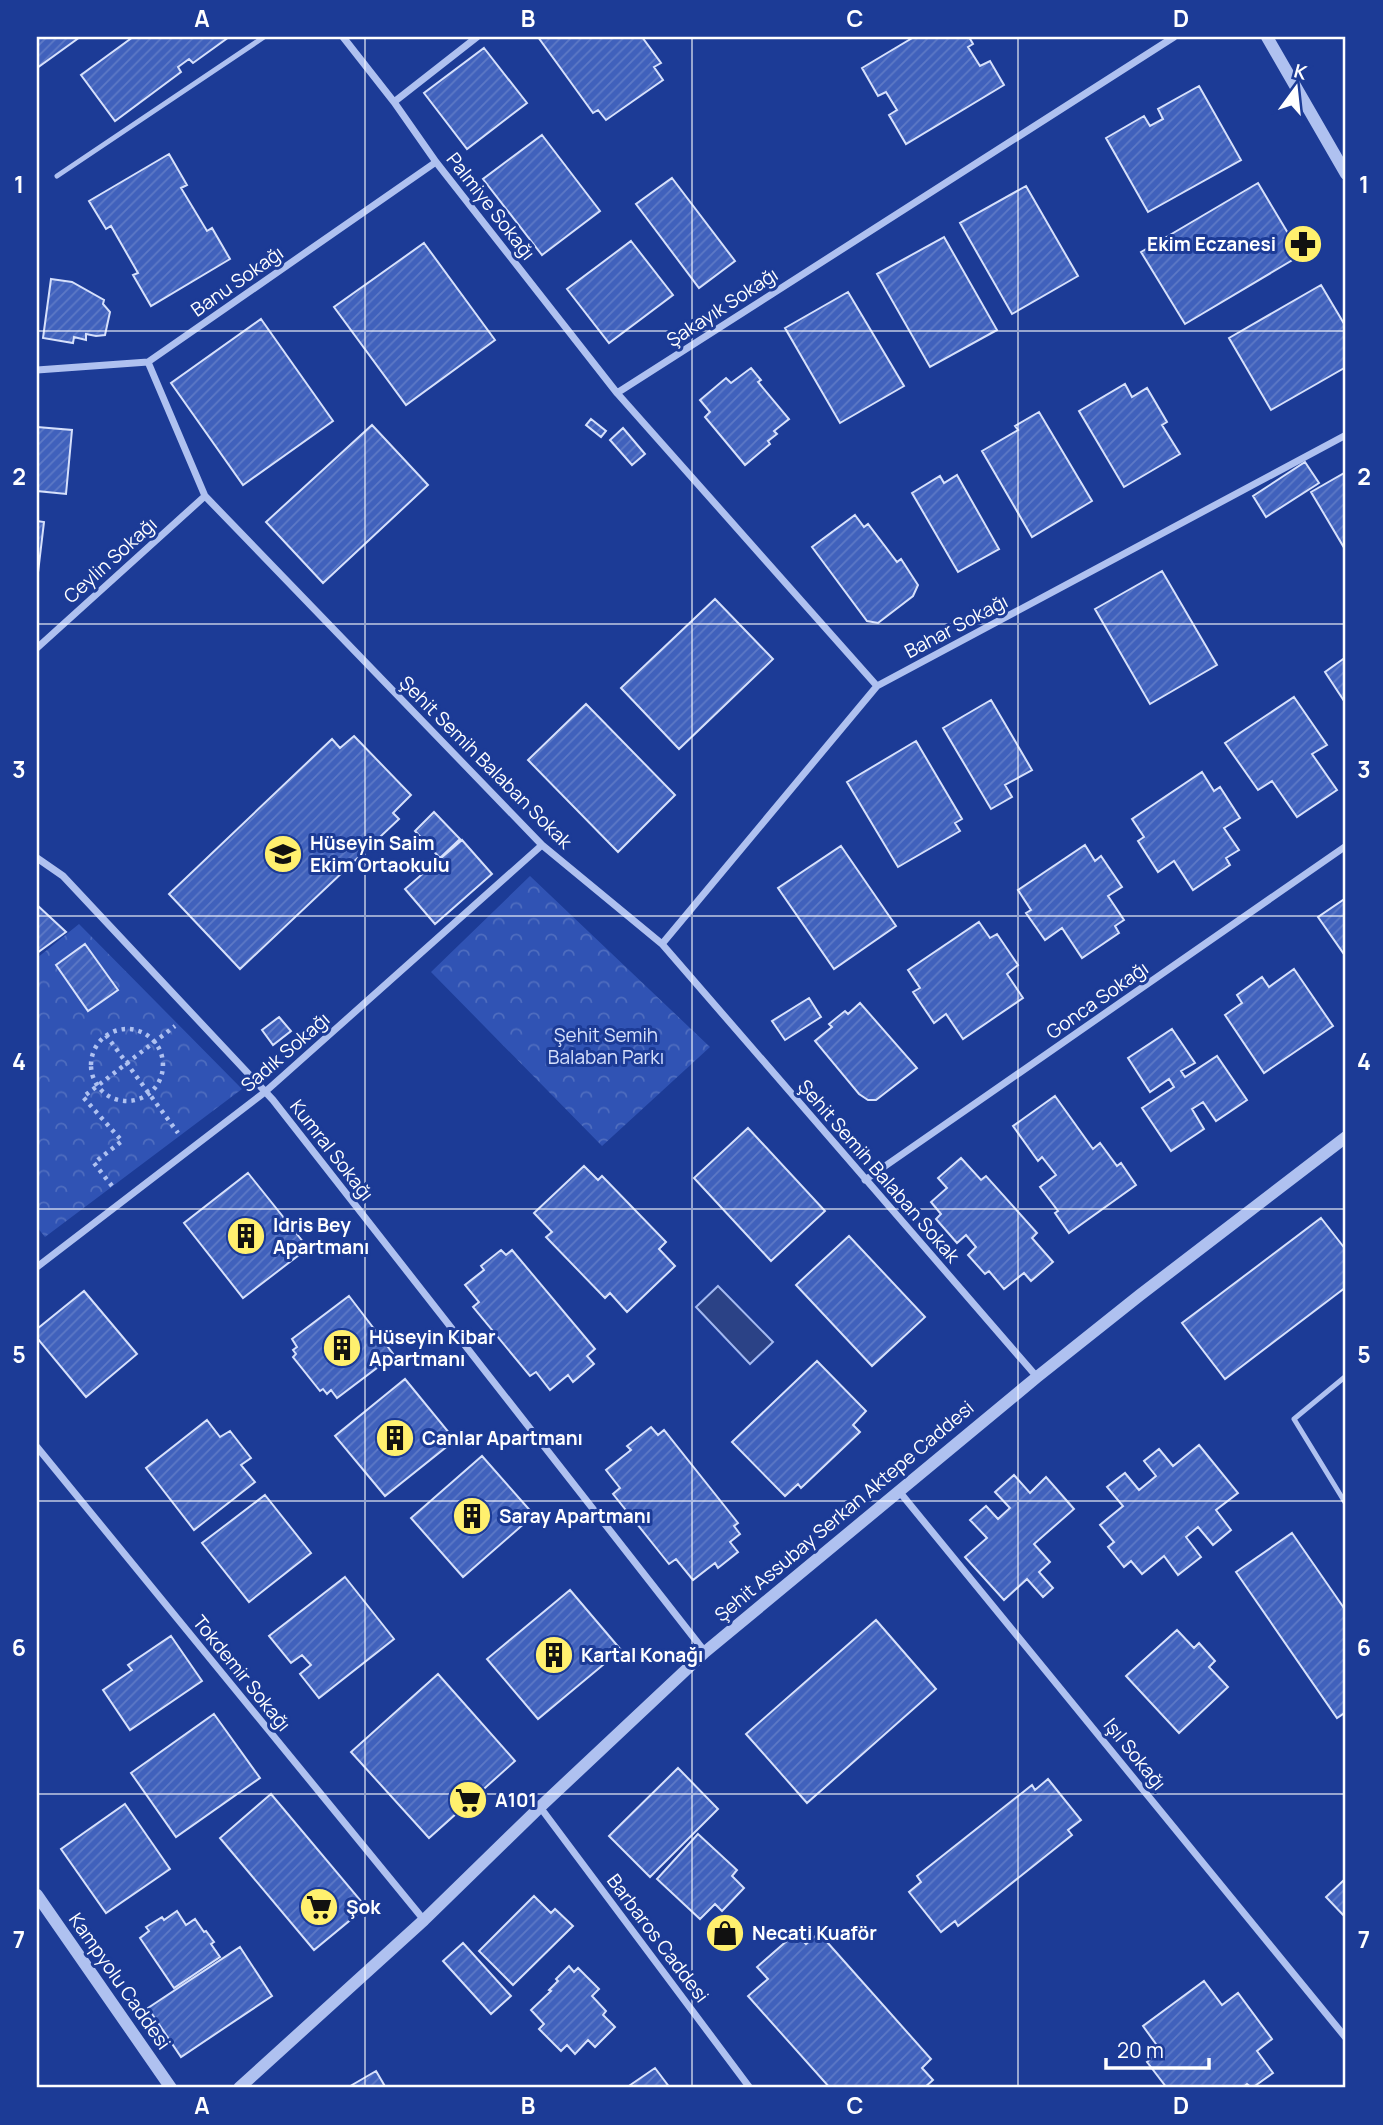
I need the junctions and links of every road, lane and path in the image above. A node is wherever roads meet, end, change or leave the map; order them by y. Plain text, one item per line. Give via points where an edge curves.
1 (264, 37) edge
2 (343, 37) edge
3 (477, 37) edge
4 (1174, 37) edge
5 (1267, 37) edge
6 (394, 102) junction
7 (436, 162) junction
8 (1346, 174) edge
9 (57, 176) dead end
10 (148, 362) junction
11 (37, 370) edge
12 (617, 393) junction
13 (1346, 435) edge
14 (205, 496) junction
15 (37, 648) edge
16 (877, 686) junction
17 (542, 845) junction
18 (1346, 846) edge
19 (37, 858) edge
20 (662, 944) junction
21 (191, 1013) junction
22 (106, 1034) junction
23 (154, 1041) junction
24 (127, 1063) junction
25 (97, 1086) junction
26 (265, 1092) junction
27 (149, 1094) junction
28 (1346, 1137) edge
29 (190, 1150) junction
30 (865, 1180) junction
31 (123, 1201) junction
32 (37, 1267) edge
33 (1346, 1376) edge
34 (1037, 1377) junction
35 (37, 1447) edge
36 (898, 1490) junction
37 (1346, 1501) edge
38 (705, 1652) junction
39 (540, 1807) junction
40 (37, 1895) edge
41 (424, 1920) junction
42 (1346, 2038) edge
43 (171, 2088) edge
44 (239, 2088) edge
45 (750, 2088) edge

1 - 9 lane
2 - 6 street, Palmiye Sokağı
3 - 6 street
4 - 12 street, Şakayık Sokağı
5 - 8 street
6 - 7 street, Palmiye Sokağı
7 - 10 street, Banu Sokağı
7 - 12 street, Palmiye Sokağı
10 - 11 street
10 - 14 street, Şehit Semih Balaban Sokak
12 - 16 street
13 - 16 street, Bahar Sokağı
14 - 15 street, Ceylin Sokağı
14 - 17 street, Şehit Semih Balaban Sokak
16 - 20 street, Bahar Sokağı
17 - 20 street, Şehit Semih Balaban Sokak
17 - 26 street, Sadık Sokağı
18 - 30 street, Gonca Sokağı
19 - 21 street, Kumral Sokağı via 63,876
20 - 30 street, Şehit Semih Balaban Sokak
21 - 23 path
21 - 26 street, Kumral Sokağı
22 - 23 path via 130,1028
22 - 24 path
22 - 25 path via 92,1053
23 - 24 path
23 - 27 path via 163,1060 163,1073
24 - 25 path
24 - 27 path
25 - 27 path via 128,1101
25 - 31 path via 83,1097 122,1141 94,1163
26 - 29 street, Sadık Sokağı
26 - 38 street, Kumral Sokağı
27 - 29 path
28 - 34 street, Şehit Assubay Serkan Aktepe Caddesi
29 - 31 street, Sadık Sokağı
30 - 34 street, Şehit Semih Balaban Sokak
31 - 32 street, Sadık Sokağı
33 - 37 lane via 1294,1419
34 - 36 street, Şehit Assubay Serkan Aktepe Caddesi
35 - 41 street, Tokdemir Sokağı
36 - 38 street, Şehit Assubay Serkan Aktepe Caddesi
36 - 42 street, Işıl Sokağı
38 - 39 street, Şehit Assubay Serkan Aktepe Caddesi
39 - 41 street, Şehit Assubay Serkan Aktepe Caddesi
39 - 45 street, Barbaros Caddesi
40 - 43 street, Kampyolu Caddesi
41 - 44 street, Şehit Assubay Serkan Aktepe Caddesi

